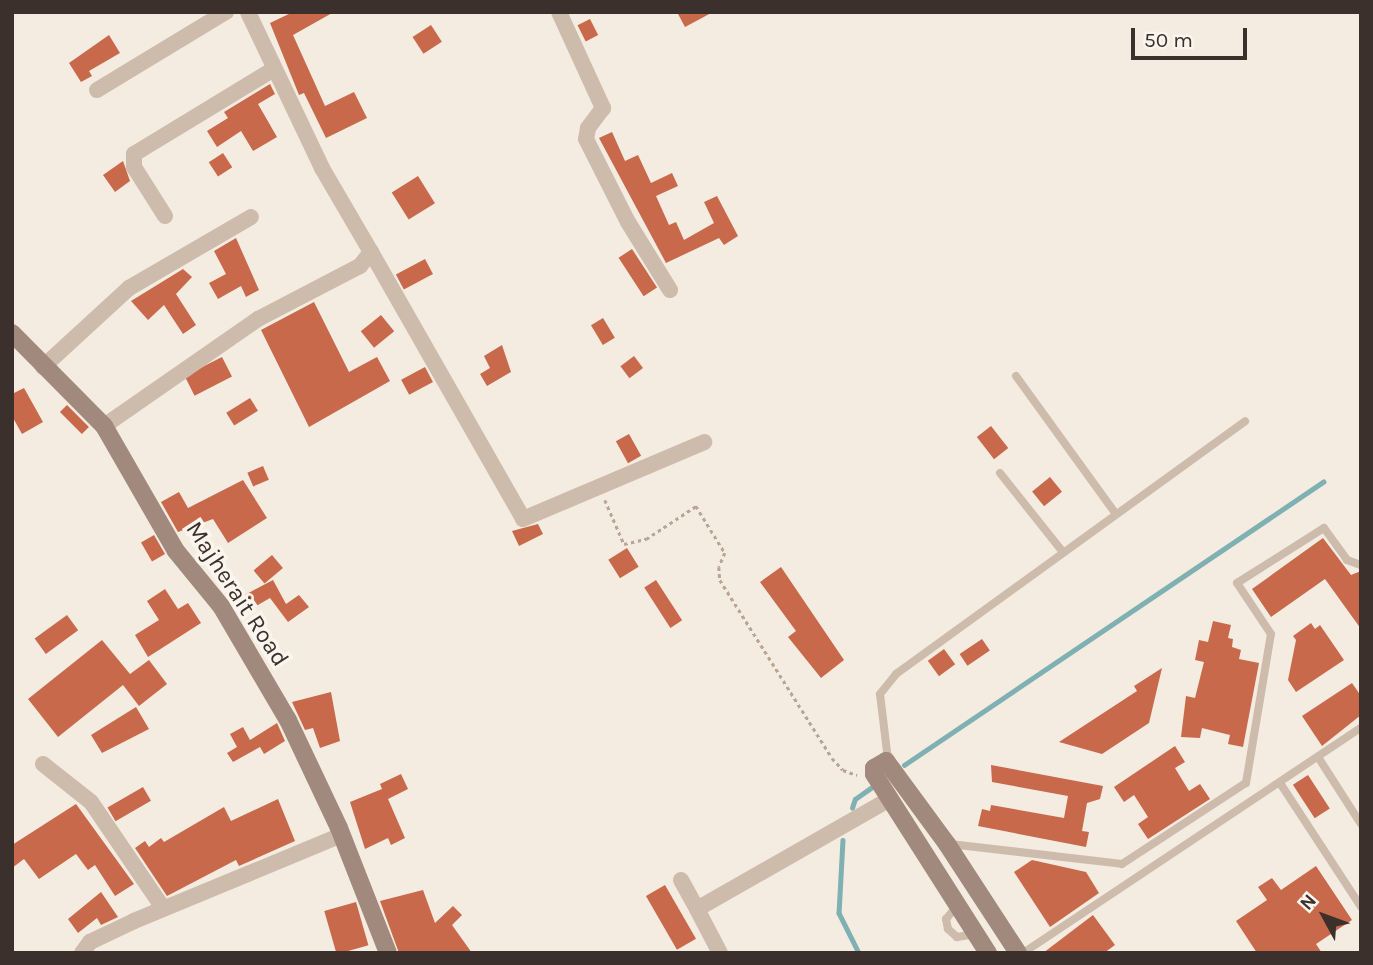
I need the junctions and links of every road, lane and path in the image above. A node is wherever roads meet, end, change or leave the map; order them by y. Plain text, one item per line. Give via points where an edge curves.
1 (226, 12) edge
2 (248, 12) edge
3 (559, 12) edge
4 (274, 69) junction
5 (97, 90) dead end
6 (165, 216) dead end
7 (251, 217) dead end
8 (371, 252) junction
9 (670, 290) dead end
10 (12, 333) edge
11 (43, 367) junction
12 (1016, 376) dead end
13 (1245, 421) dead end
14 (104, 426) junction
15 (704, 442) dead end
16 (1000, 473) dead end
17 (599, 487) junction
18 (1115, 513) junction
19 (1062, 551) junction
20 (1361, 565) edge
21 (1361, 728) edge
22 (1318, 757) junction
23 (888, 760) junction
24 (43, 764) dead end
25 (874, 774) junction
26 (1280, 783) junction
27 (890, 799) junction
28 (1361, 824) edge
29 (342, 835) junction
30 (947, 844) junction
31 (681, 880) dead end
32 (985, 901) junction
33 (1361, 907) edge
34 (163, 908) junction
35 (697, 909) junction
36 (960, 910) junction
37 (82, 953) edge
38 (388, 953) edge
39 (720, 953) edge
40 (988, 953) edge
41 (1020, 953) edge

1 - 5 street
2 - 4 street
3 - 9 street via 603,108 588,128 586,139 628,222
4 - 6 street via 134,154 134,167
4 - 8 street via 322,168
7 - 11 street via 129,288
8 - 14 street via 360,266 258,319
8 - 17 street via 523,519
10 - 11 street, Majherait Road
11 - 14 street, Majherait Road
12 - 18 lane
13 - 18 lane
14 - 29 street, Majherait Road via 176,551 221,606 288,720
15 - 17 street
16 - 19 lane
17 - 25 path via 624,544 646,539 696,506 725,553 720,580 832,758 855,775
18 - 19 lane
19 - 23 lane via 883,688
20 - 30 lane via 1347,560 1324,528 1236,585 1271,635 1247,783 1122,864
21 - 22 lane
22 - 26 lane
22 - 28 lane
23 - 25 street via 874,768
23 - 30 street
24 - 34 street via 91,802
25 - 27 street
26 - 33 lane
26 - 41 lane
27 - 35 street
27 - 36 street
29 - 34 street
29 - 38 street, Majherait Road
30 - 32 street
31 - 35 street
32 - 36 street
32 - 41 street
34 - 37 street via 90,942
35 - 39 street
36 - 40 street

